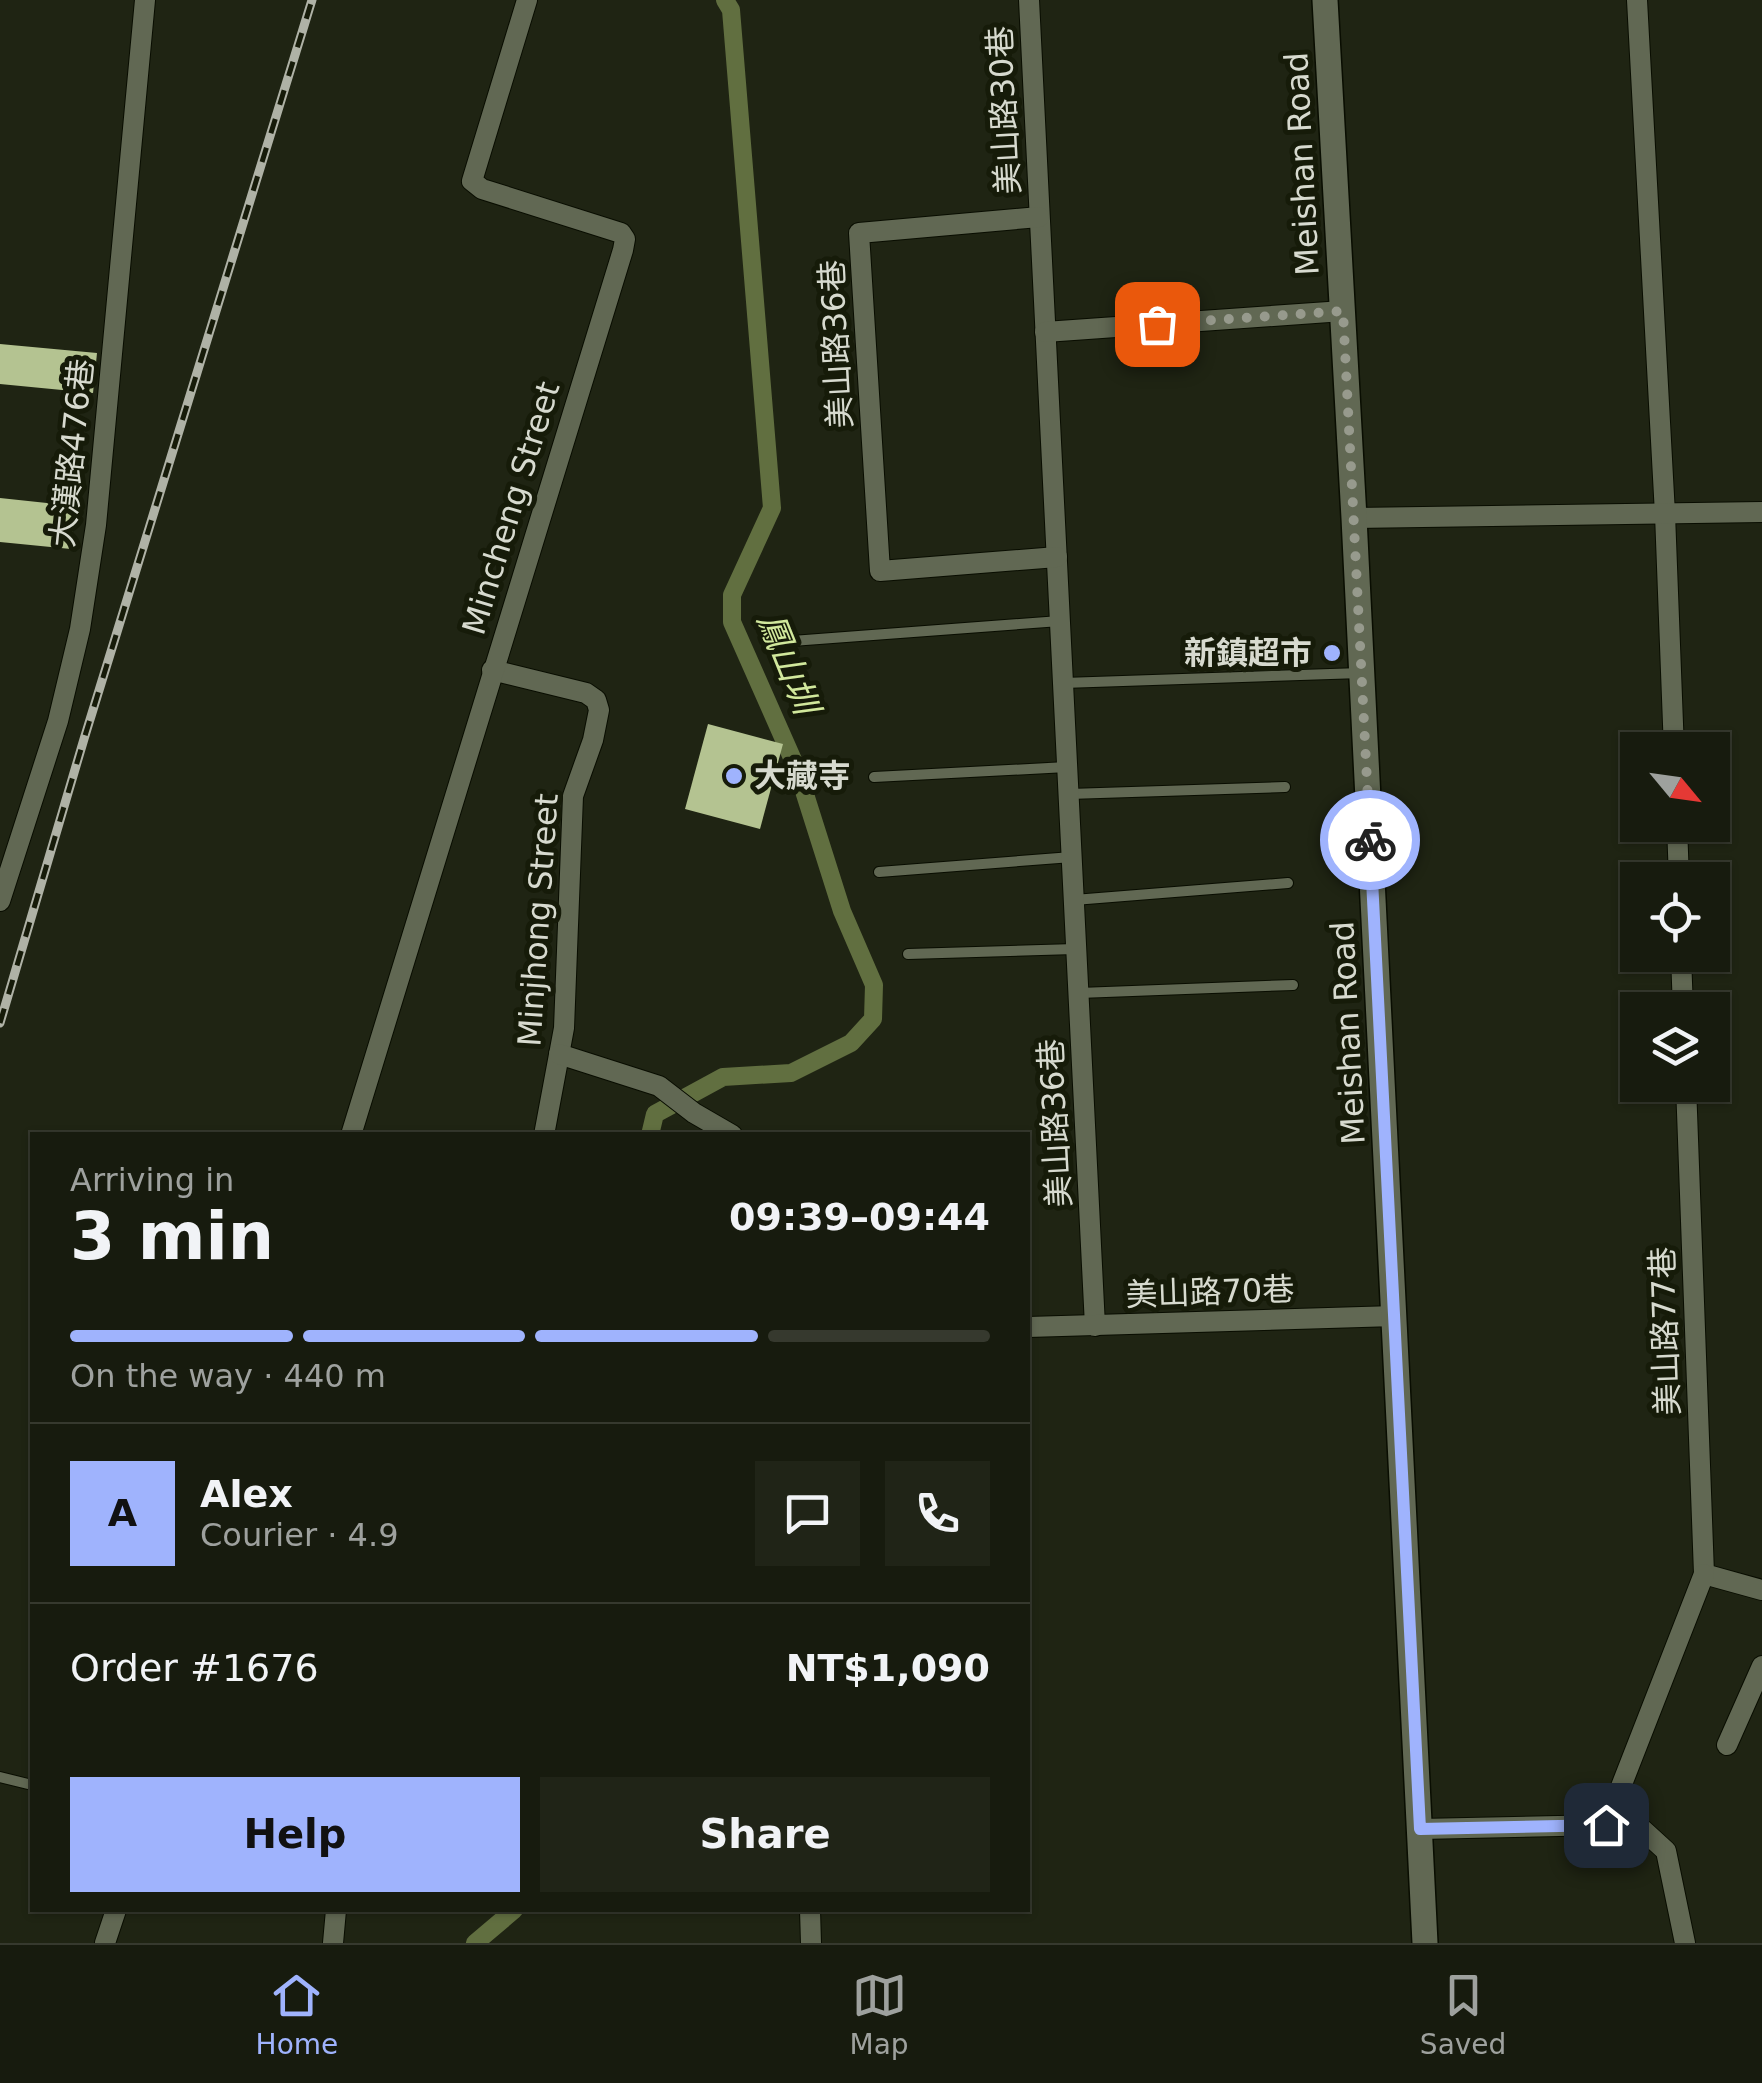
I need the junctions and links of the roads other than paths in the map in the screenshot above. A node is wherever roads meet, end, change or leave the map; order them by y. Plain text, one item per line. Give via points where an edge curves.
1 (145, 0) edge
2 (527, 0) edge
3 (1028, 0) edge
4 (1324, 0) edge
5 (1638, 0) edge
6 (1039, 217) junction
7 (1343, 311) junction
8 (1045, 332) junction
9 (1762, 512) edge
10 (1665, 514) junction
11 (1354, 518) junction
12 (1057, 557) junction
13 (1060, 621) junction
14 (792, 642) dead end
15 (492, 670) junction
16 (1362, 673) junction
17 (1063, 683) junction
18 (1673, 732) edge
19 (1067, 767) junction
20 (874, 778) dead end
21 (1285, 787) dead end
22 (1068, 794) junction
23 (1072, 858) junction
24 (879, 872) dead end
25 (1288, 883) dead end
26 (1074, 900) junction
27 (0, 901) edge
28 (1076, 948) junction
29 (908, 954) dead end
30 (1293, 985) dead end
31 (1078, 993) junction
32 (559, 1054) junction
33 (1687, 1102) edge
34 (353, 1132) edge
35 (545, 1132) edge
36 (727, 1132) edge
37 (1394, 1316) junction
38 (1095, 1326) junction
39 (1030, 1327) edge
40 (1704, 1574) junction
41 (1762, 1590) edge
42 (1762, 1666) edge
43 (1727, 1745) dead end
44 (0, 1776) edge
45 (30, 1785) edge
46 (1606, 1825) junction
47 (1420, 1829) junction
48 (115, 1912) edge
49 (336, 1912) edge
50 (810, 1912) edge
51 (105, 1943) edge
52 (333, 1943) edge
53 (811, 1943) edge
54 (1425, 1943) edge
55 (1685, 1943) edge

1 - 27 street, 大漢路476巷 via 96,525 80,629 58,722
2 - 15 street, Mincheng Street via 472,181 624,239
3 - 6 street, 美山路30巷
4 - 7 street, Meishan Road
5 - 10 street
6 - 8 street, 美山路36巷
6 - 12 street, 美山路36巷 via 860,233 880,570
7 - 8 street
7 - 11 street, Meishan Road
8 - 12 street, 美山路36巷
9 - 10 street
10 - 11 street
10 - 18 street
11 - 16 street, Meishan Road
12 - 13 street, 美山路36巷
13 - 14 lane
13 - 17 street, 美山路36巷
15 - 32 street, Minjhong Street via 586,693 599,710 573,796
15 - 34 street, Mincheng Street
16 - 17 lane
16 - 37 street, Meishan Road
17 - 19 street, 美山路36巷
19 - 20 lane
19 - 22 street, 美山路36巷
21 - 22 lane
22 - 23 street, 美山路36巷
23 - 24 lane
23 - 26 street, 美山路36巷
25 - 26 lane
26 - 28 street, 美山路36巷
28 - 29 lane
28 - 31 street, 美山路36巷
30 - 31 lane
31 - 38 street, 美山路36巷
32 - 35 street, Minjhong Street
32 - 36 street via 659,1086
33 - 40 street, 美山路77巷
37 - 38 street, 美山路70巷
37 - 47 street, Meishan Road
38 - 39 street, 美山路70巷
40 - 41 street
40 - 46 street, 美山路77巷
42 - 43 street
44 - 45 lane
46 - 47 street
46 - 55 street via 1642,1830 1666,1852
47 - 54 street, Meishan Road
48 - 51 street
49 - 52 street
50 - 53 street

